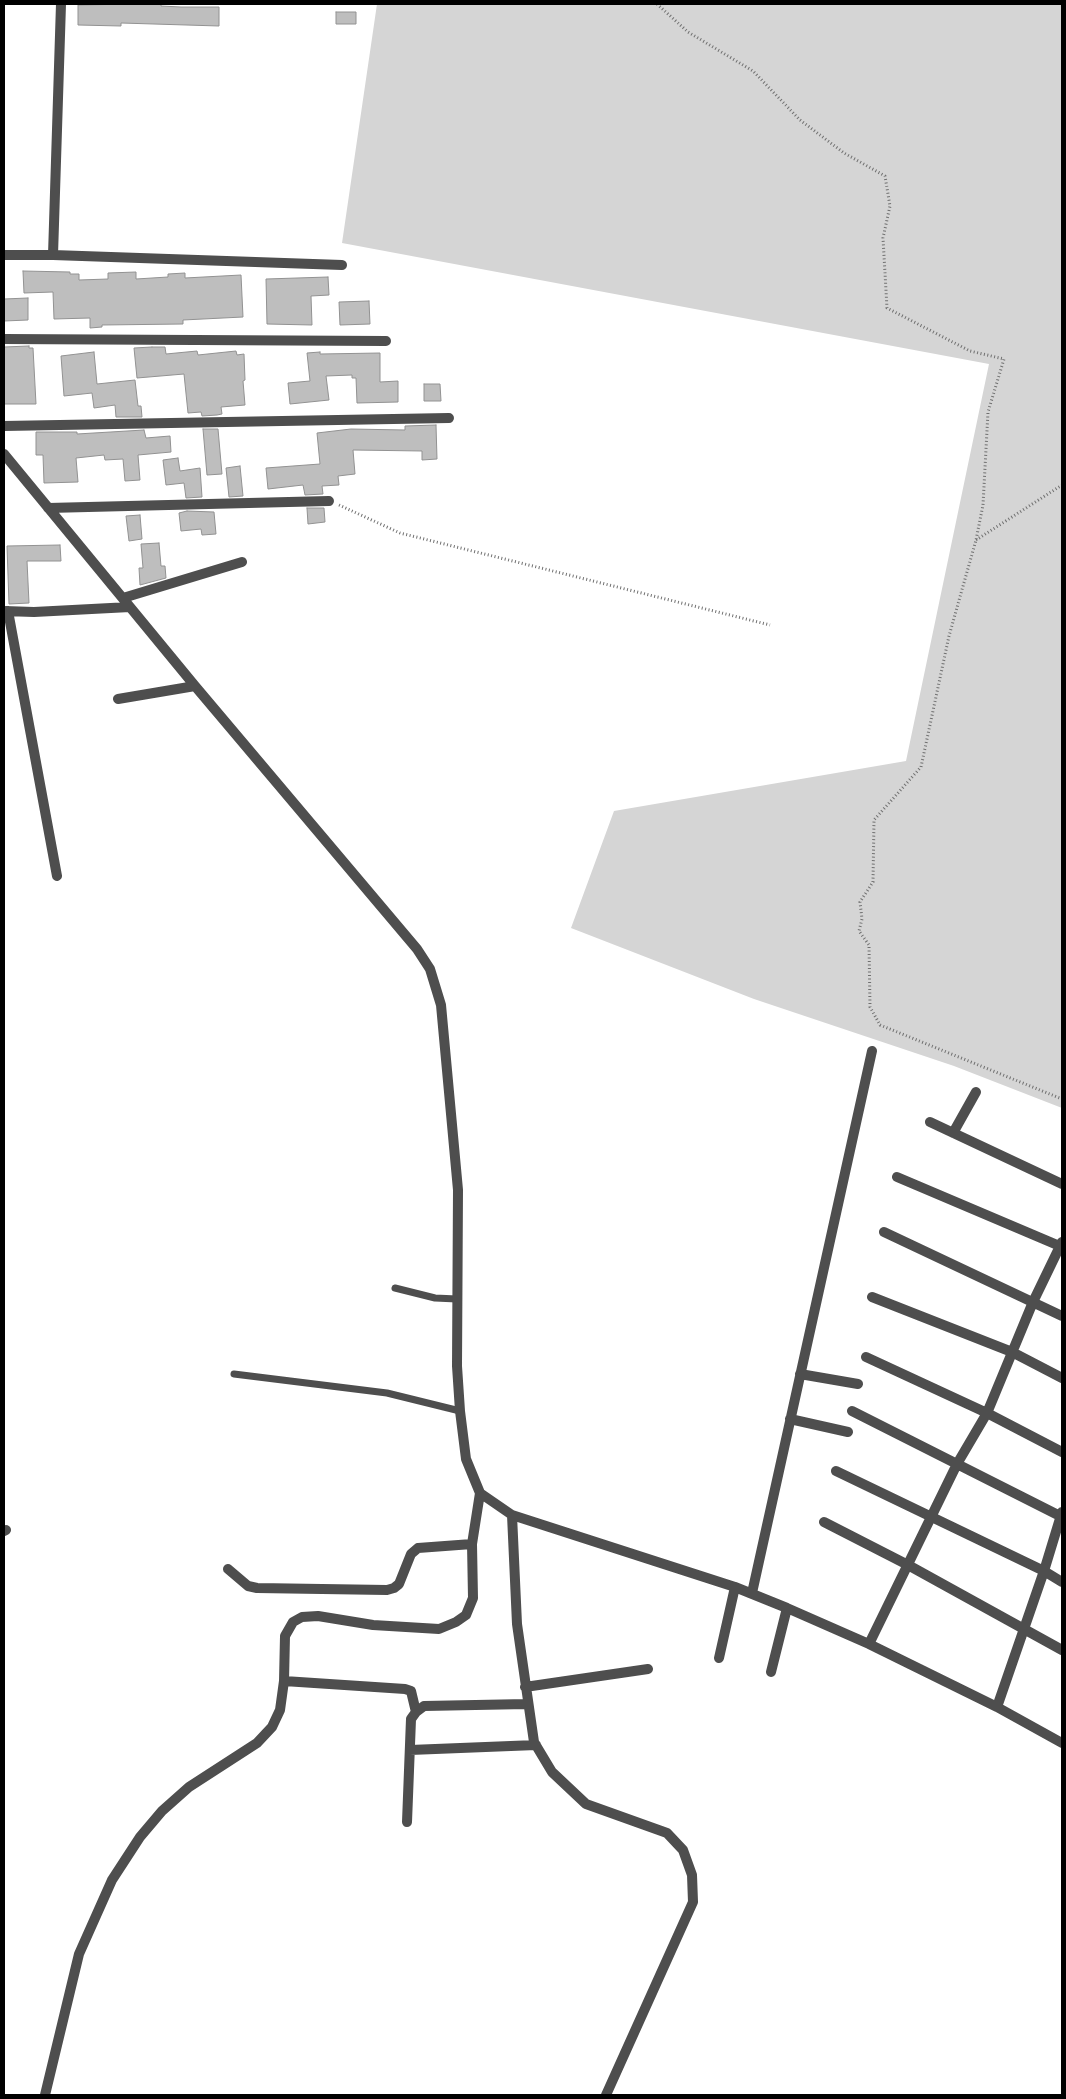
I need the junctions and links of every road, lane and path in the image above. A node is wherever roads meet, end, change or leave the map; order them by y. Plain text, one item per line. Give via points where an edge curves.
1 (60, 4) edge
2 (657, 4) edge
3 (4, 255) edge
4 (53, 255) junction
5 (342, 265) dead end
6 (4, 339) edge
7 (386, 341) dead end
8 (449, 418) dead end
9 (4, 426) edge
10 (4, 454) edge
11 (1062, 485) edge
12 (329, 500) joint
13 (48, 508) junction
14 (976, 540) junction
15 (242, 562) dead end
16 (123, 598) junction
17 (130, 607) junction
18 (6, 611) edge
19 (770, 625) dead end
20 (195, 686) junction
21 (118, 699) dead end
22 (57, 876) dead end
23 (872, 1051) dead end
24 (976, 1092) dead end
25 (1062, 1099) edge
26 (930, 1122) dead end
27 (953, 1133) junction
28 (897, 1177) dead end
29 (1062, 1184) edge
30 (884, 1232) dead end
31 (1062, 1245) edge
32 (395, 1288) dead end
33 (872, 1297) dead end
34 (458, 1299) junction
35 (1033, 1302) junction
36 (1062, 1316) edge
37 (1012, 1352) junction
38 (866, 1357) dead end
39 (234, 1374) dead end
40 (800, 1374) junction
41 (1062, 1378) edge
42 (858, 1384) dead end
43 (460, 1411) junction
44 (852, 1411) dead end
45 (987, 1412) junction
46 (790, 1419) junction
47 (848, 1432) dead end
48 (1062, 1452) edge
49 (958, 1464) junction
50 (836, 1471) dead end
51 (480, 1493) junction
52 (512, 1515) junction
53 (1062, 1515) edge
54 (932, 1517) junction
55 (824, 1522) dead end
56 (472, 1544) junction
57 (908, 1565) junction
58 (228, 1570) dead end
59 (1044, 1571) junction
60 (1062, 1582) edge
61 (735, 1587) junction
62 (752, 1593) junction
63 (787, 1608) junction
64 (1022, 1629) junction
65 (869, 1644) junction
66 (1062, 1650) edge
67 (718, 1658) dead end
68 (648, 1669) dead end
69 (771, 1672) dead end
70 (284, 1681) junction
71 (525, 1687) junction
72 (527, 1704) junction
73 (997, 1707) junction
74 (416, 1712) junction
75 (1062, 1743) edge
76 (536, 1745) junction
77 (410, 1750) junction
78 (407, 1822) dead end
79 (44, 2095) edge
80 (606, 2095) edge

1 - 4 street
2 - 14 path via 688,32 752,71 800,120 844,153 885,176 890,206 883,238 887,308 970,351 1004,359 988,412 983,506
3 - 4 street
4 - 5 street
6 - 7 street
8 - 9 street
10 - 13 street
11 - 14 path
12 - 13 street
12 - 19 path via 400,533
13 - 16 street
14 - 25 path via 950,636 921,767 874,820 873,882 860,902 862,919 859,931 868,945 870,1007 880,1025
15 - 16 street
16 - 17 street
17 - 18 street
17 - 20 street
18 - 22 street
20 - 21 street
20 - 34 street via 430,969 441,1005 458,1190
23 - 40 street
24 - 27 street
26 - 27 street
27 - 29 street
28 - 31 street
30 - 35 street
31 - 35 street
32 - 34 lane via 435,1298
33 - 37 street
34 - 43 street
35 - 36 street
35 - 37 street
37 - 41 street
37 - 45 street
38 - 45 street
39 - 43 lane via 387,1393
40 - 42 street
40 - 46 street
43 - 51 street via 466,1459
44 - 49 street
45 - 48 street
45 - 49 street
46 - 47 street
46 - 62 street
49 - 53 street
49 - 54 street
50 - 54 street
51 - 52 street
51 - 56 street
52 - 61 street
52 - 71 street via 517,1624
53 - 59 street
54 - 57 street
54 - 59 street
55 - 57 street
56 - 58 street via 418,1548 411,1554 399,1584 387,1590 257,1588 248,1586
56 - 70 street via 473,1598 466,1615 439,1629 302,1617 292,1622 285,1636
57 - 64 street
57 - 65 street
59 - 60 street
59 - 64 street
61 - 62 street
61 - 67 street
62 - 63 street
63 - 65 street
63 - 69 street
64 - 66 street
64 - 73 street
65 - 73 street
68 - 71 street
70 - 74 street via 405,1689 411,1691
70 - 79 street via 280,1710 272,1727 257,1743 189,1787 162,1811 140,1837 112,1880 79,1954
71 - 72 street
72 - 74 street via 424,1706
72 - 76 street
73 - 75 street
74 - 77 street via 412,1719
76 - 77 street
76 - 80 street via 552,1772 586,1804 667,1833 683,1850 692,1875 693,1902
77 - 78 street

